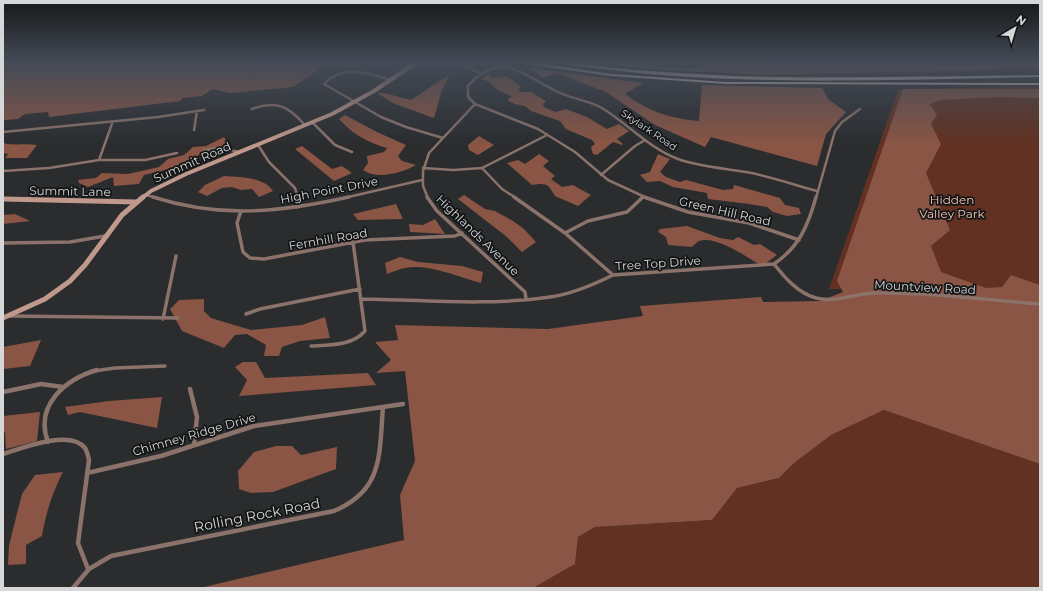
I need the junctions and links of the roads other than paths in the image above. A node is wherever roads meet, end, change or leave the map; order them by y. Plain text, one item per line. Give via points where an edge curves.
1 (333, 90) edge
2 (374, 90) edge
3 (467, 90) edge
4 (555, 90) edge
5 (356, 101) junction
6 (475, 104) junction
7 (252, 109) dead end
8 (860, 109) dead end
9 (204, 110) dead end
10 (197, 111) junction
11 (113, 122) junction
12 (312, 122) junction
13 (305, 125) junction
14 (194, 130) dead end
15 (3, 132) edge
16 (547, 135) junction
17 (443, 138) junction
18 (645, 140) junction
19 (258, 145) junction
20 (204, 150) dead end
21 (240, 152) junction
22 (352, 152) dead end
23 (177, 153) dead end
24 (99, 160) junction
25 (423, 168) junction
26 (482, 168) junction
27 (3, 171) edge
28 (601, 176) junction
29 (422, 180) junction
30 (817, 191) junction
31 (146, 195) junction
32 (643, 197) junction
33 (3, 199) edge
34 (136, 202) junction
35 (298, 207) junction
36 (241, 211) junction
37 (462, 233) junction
38 (565, 233) junction
39 (105, 236) junction
40 (799, 240) junction
41 (353, 242) junction
42 (3, 244) edge
43 (176, 256) dead end
44 (774, 264) junction
45 (613, 275) junction
46 (360, 289) junction
47 (526, 299) junction
48 (362, 300) junction
49 (1040, 304) edge
50 (246, 314) dead end
51 (10, 316) junction
52 (3, 318) edge
53 (178, 318) dead end
54 (163, 319) junction
55 (311, 346) dead end
56 (165, 366) dead end
57 (63, 387) junction
58 (190, 389) dead end
59 (3, 392) edge
60 (403, 404) dead end
61 (383, 407) junction
62 (48, 442) junction
63 (194, 445) junction
64 (3, 454) edge
65 (87, 473) junction
66 (88, 569) junction
67 (73, 588) edge

1 - 5 street
2 - 5 main road, Summit Road
3 - 6 street via 468,97
4 - 18 street, Skylark Road via 600,107
5 - 12 main road, Summit Road
5 - 17 street via 386,119
6 - 16 street, Green Hill Road via 529,125
6 - 17 street, Highlands Avenue
7 - 13 street via 280,105 293,112
8 - 30 street via 842,122 835,131
9 - 10 street
10 - 11 street
10 - 14 street
11 - 15 street
11 - 24 street
12 - 13 main road, Summit Road
12 - 22 street via 335,145
13 - 19 main road, Summit Road
16 - 26 street
16 - 28 street, Green Hill Road via 575,152
17 - 25 street, Highlands Avenue via 429,153
18 - 28 street via 634,146
18 - 30 street, Skylark Road via 667,154 683,160 756,174
19 - 21 main road, Summit Road
19 - 35 street via 267,162 294,185 298,193
20 - 21 street via 218,148
21 - 31 main road, Summit Road via 173,180
23 - 24 street via 139,160
24 - 27 street via 49,168
25 - 26 street
25 - 29 street, Highlands Avenue
26 - 38 street via 502,189
28 - 32 street, Green Hill Road
29 - 35 street, High Point Drive
29 - 37 street, Highlands Avenue via 426,196 433,206
30 - 40 street
31 - 34 main road, Summit Road
31 - 36 street, High Point Drive via 168,204 185,207
32 - 38 street via 627,212 588,221
32 - 40 street, Green Hill Road via 688,212 749,223
33 - 34 main road, Summit Lane
34 - 39 main road, Summit Road
35 - 36 street, High Point Drive
36 - 41 street, Fernhill Road via 237,227 243,252 250,258 264,259
37 - 41 street, Fernhill Road via 455,236
37 - 47 street, Highlands Avenue via 525,292
38 - 45 street
39 - 42 street via 70,242
39 - 51 main road, Summit Road via 85,266 70,281 45,300
40 - 44 street via 790,253
41 - 46 street
43 - 54 street
44 - 45 street, Tree Top Drive
44 - 49 street, Mountview Road via 798,289 819,299 840,299 876,293
45 - 47 street, Tree Top Drive via 571,292
46 - 48 street
46 - 50 street
47 - 48 street, Tree Top Drive
48 - 55 street via 365,327 363,334 351,341
51 - 52 main road, Summit Road
51 - 54 street
53 - 54 street
56 - 57 street via 92,371 76,377
57 - 59 street via 45,384
57 - 62 street via 53,400 46,416 45,433
58 - 63 street via 197,417
60 - 61 street, Chimney Ridge Drive
61 - 63 street, Chimney Ridge Drive via 254,426
61 - 66 street, Rolling Rock Road via 376,473 366,491 349,505 334,511 111,556
62 - 64 street
62 - 65 street via 72,439 83,444 89,454
63 - 65 street, Chimney Ridge Drive via 161,456
65 - 66 street via 78,543
66 - 67 street, Rolling Rock Road

